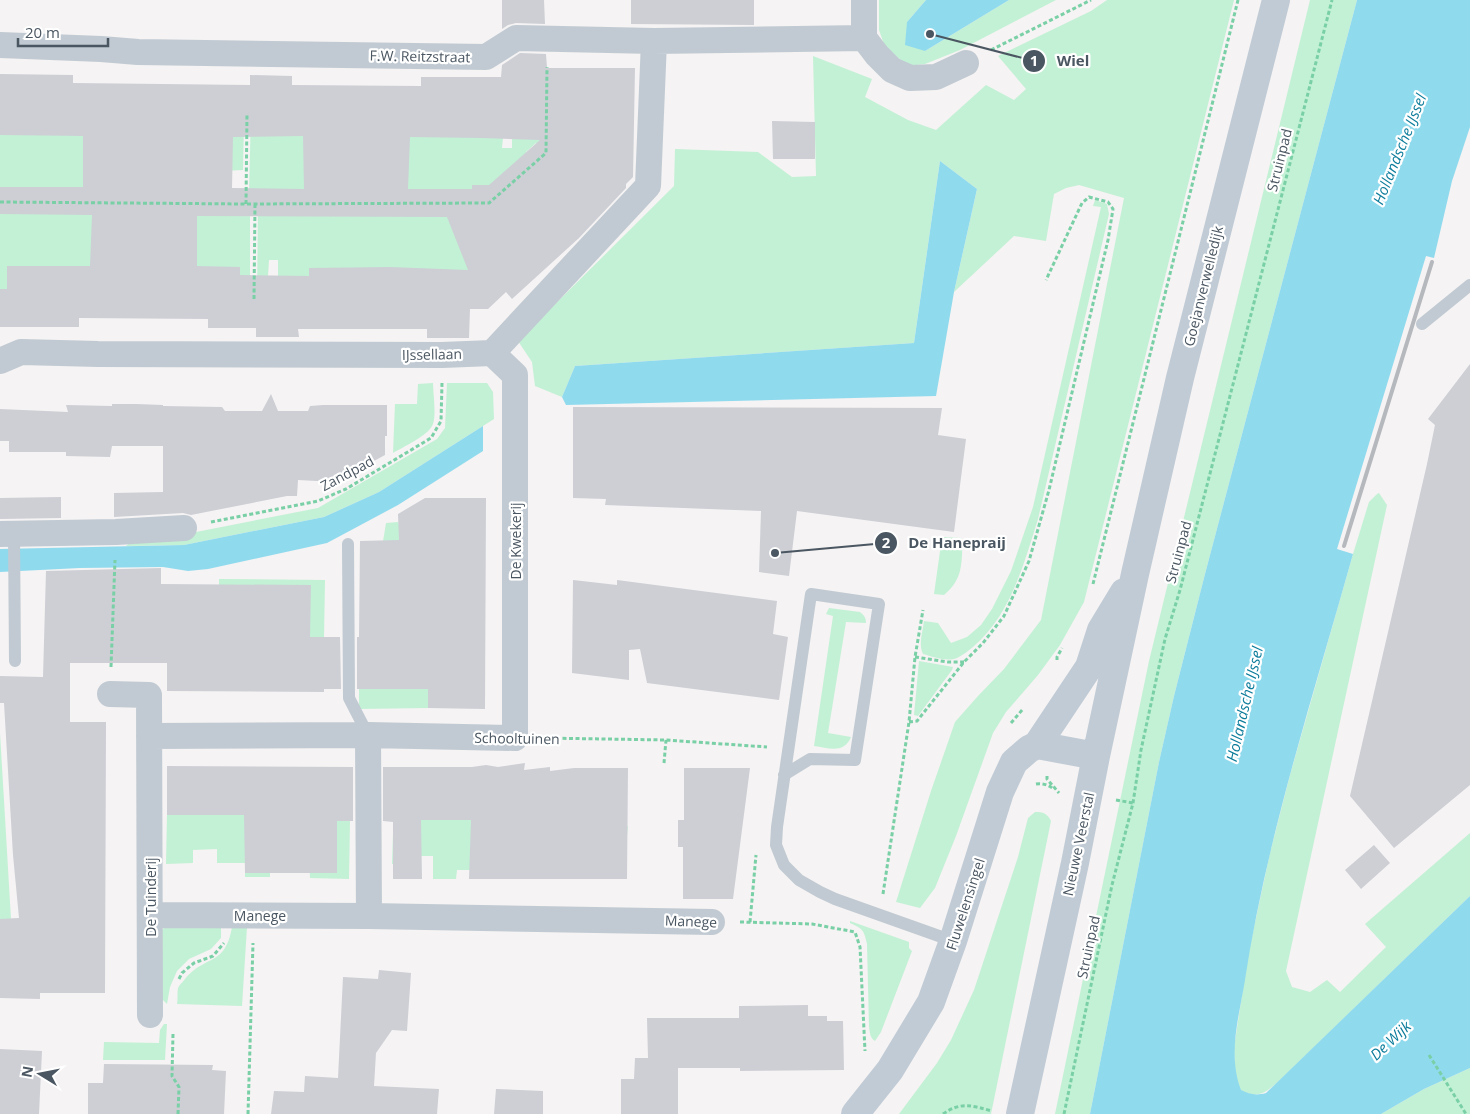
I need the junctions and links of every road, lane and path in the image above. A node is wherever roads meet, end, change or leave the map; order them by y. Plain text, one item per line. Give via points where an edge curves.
1 (864, 0) edge
2 (1091, 0) edge
3 (1238, 0) edge
4 (1276, 0) edge
5 (1332, 0) edge
6 (547, 38) junction
7 (864, 38) junction
8 (654, 41) junction
9 (0, 45) edge
10 (966, 63) joint
11 (247, 113) dead end
12 (0, 202) edge
13 (246, 204) junction
14 (255, 204) junction
15 (1046, 280) dead end
16 (1470, 285) edge
17 (254, 299) dead end
18 (1422, 324) dead end
19 (492, 353) junction
20 (442, 355) junction
21 (0, 362) edge
22 (184, 528) joint
23 (9, 538) edge
24 (348, 544) dead end
25 (1135, 574) junction
26 (115, 577) dead end
27 (1091, 592) dead end
28 (923, 610) dead end
29 (1066, 641) dead end
30 (915, 657) junction
31 (15, 661) dead end
32 (964, 662) junction
33 (1057, 666) dead end
34 (110, 694) joint
35 (909, 722) junction
36 (368, 735) junction
37 (149, 736) junction
38 (515, 738) junction
39 (666, 740) junction
40 (1044, 746) junction
41 (766, 756) dead end
42 (1096, 756) junction
43 (664, 763) dead end
44 (784, 775) junction
45 (1060, 795) dead end
46 (1110, 798) dead end
47 (1133, 803) junction
48 (882, 897) dead end
49 (150, 915) junction
50 (227, 915) junction
51 (254, 915) junction
52 (369, 916) junction
53 (712, 922) joint
54 (954, 941) junction
55 (178, 981) dead end
56 (150, 1015) joint
57 (1429, 1055) dead end
58 (890, 1070) junction
59 (1009, 1113) edge
60 (178, 1114) edge
61 (248, 1114) edge
62 (855, 1114) edge
63 (943, 1114) edge
64 (1064, 1114) edge
65 (1466, 1114) edge

1 - 7 street
2 - 10 path
3 - 27 path
4 - 25 main road, Goejanverwelledijk via 1180,378
5 - 47 path, Struinpad via 1166,639 1141,750
6 - 8 street, F.W. Reitzstraat
6 - 9 street, F.W. Reitzstraat via 516,38 486,57 138,52
6 - 14 path via 546,153 489,203
7 - 8 street, F.W. Reitzstraat
7 - 10 street via 892,70 910,78 936,77
8 - 19 street via 648,186
11 - 13 path
12 - 13 path
13 - 14 path
14 - 17 path
15 - 32 path via 1082,203 1089,197 1108,202 1113,209 1108,240 1029,561 1004,616
16 - 18 lane
19 - 20 street, IJssellaan
19 - 38 street, De Kwekerij via 514,375
20 - 21 street, IJssellaan via 21,352
20 - 22 path, Zandpad via 441,421 431,438 346,489 318,501
22 - 23 street
23 - 31 lane via 14,574
24 - 36 lane via 350,698
25 - 40 main road via 1101,630 1089,667
25 - 42 main road, Nieuwe Veerstal
26 - 34 path
28 - 30 path
29 - 33 path via 1057,656
30 - 32 path
30 - 35 path
32 - 35 path via 917,722
34 - 37 street, De Tuinderij via 149,695
35 - 48 path
36 - 37 street, Schooltuinen
36 - 38 street, Schooltuinen
36 - 52 street
37 - 49 street, De Tuinderij
38 - 39 path, Schooltuinen
39 - 41 path, Schooltuinen via 767,747
39 - 43 path
40 - 42 main road
40 - 45 path via 1047,779
40 - 54 main road, Fluwelensingel via 1029,748 1014,762 1000,792
42 - 59 main road, Nieuwe Veerstal via 1073,873
44 - 44 lane via 811,594 879,604 855,760 810,759
44 - 54 lane via 776,845 784,865 798,880 834,899
46 - 47 path
47 - 64 path, Struinpad via 1112,885
49 - 50 street, Manege
49 - 56 street, De Tuinderij
50 - 51 street, Manege
50 - 55 path via 225,941 213,956 194,964 182,973
51 - 52 street, Manege
51 - 61 path
52 - 53 street, Manege
53 - 58 path, Manege via 812,924 855,932 860,947 866,1063
54 - 58 main road, Fluwelensingel via 931,1002
56 - 60 path via 173,1016 172,1076 179,1087
57 - 65 path
58 - 62 main road, Fluwelensingel
59 - 63 path via 964,1105

